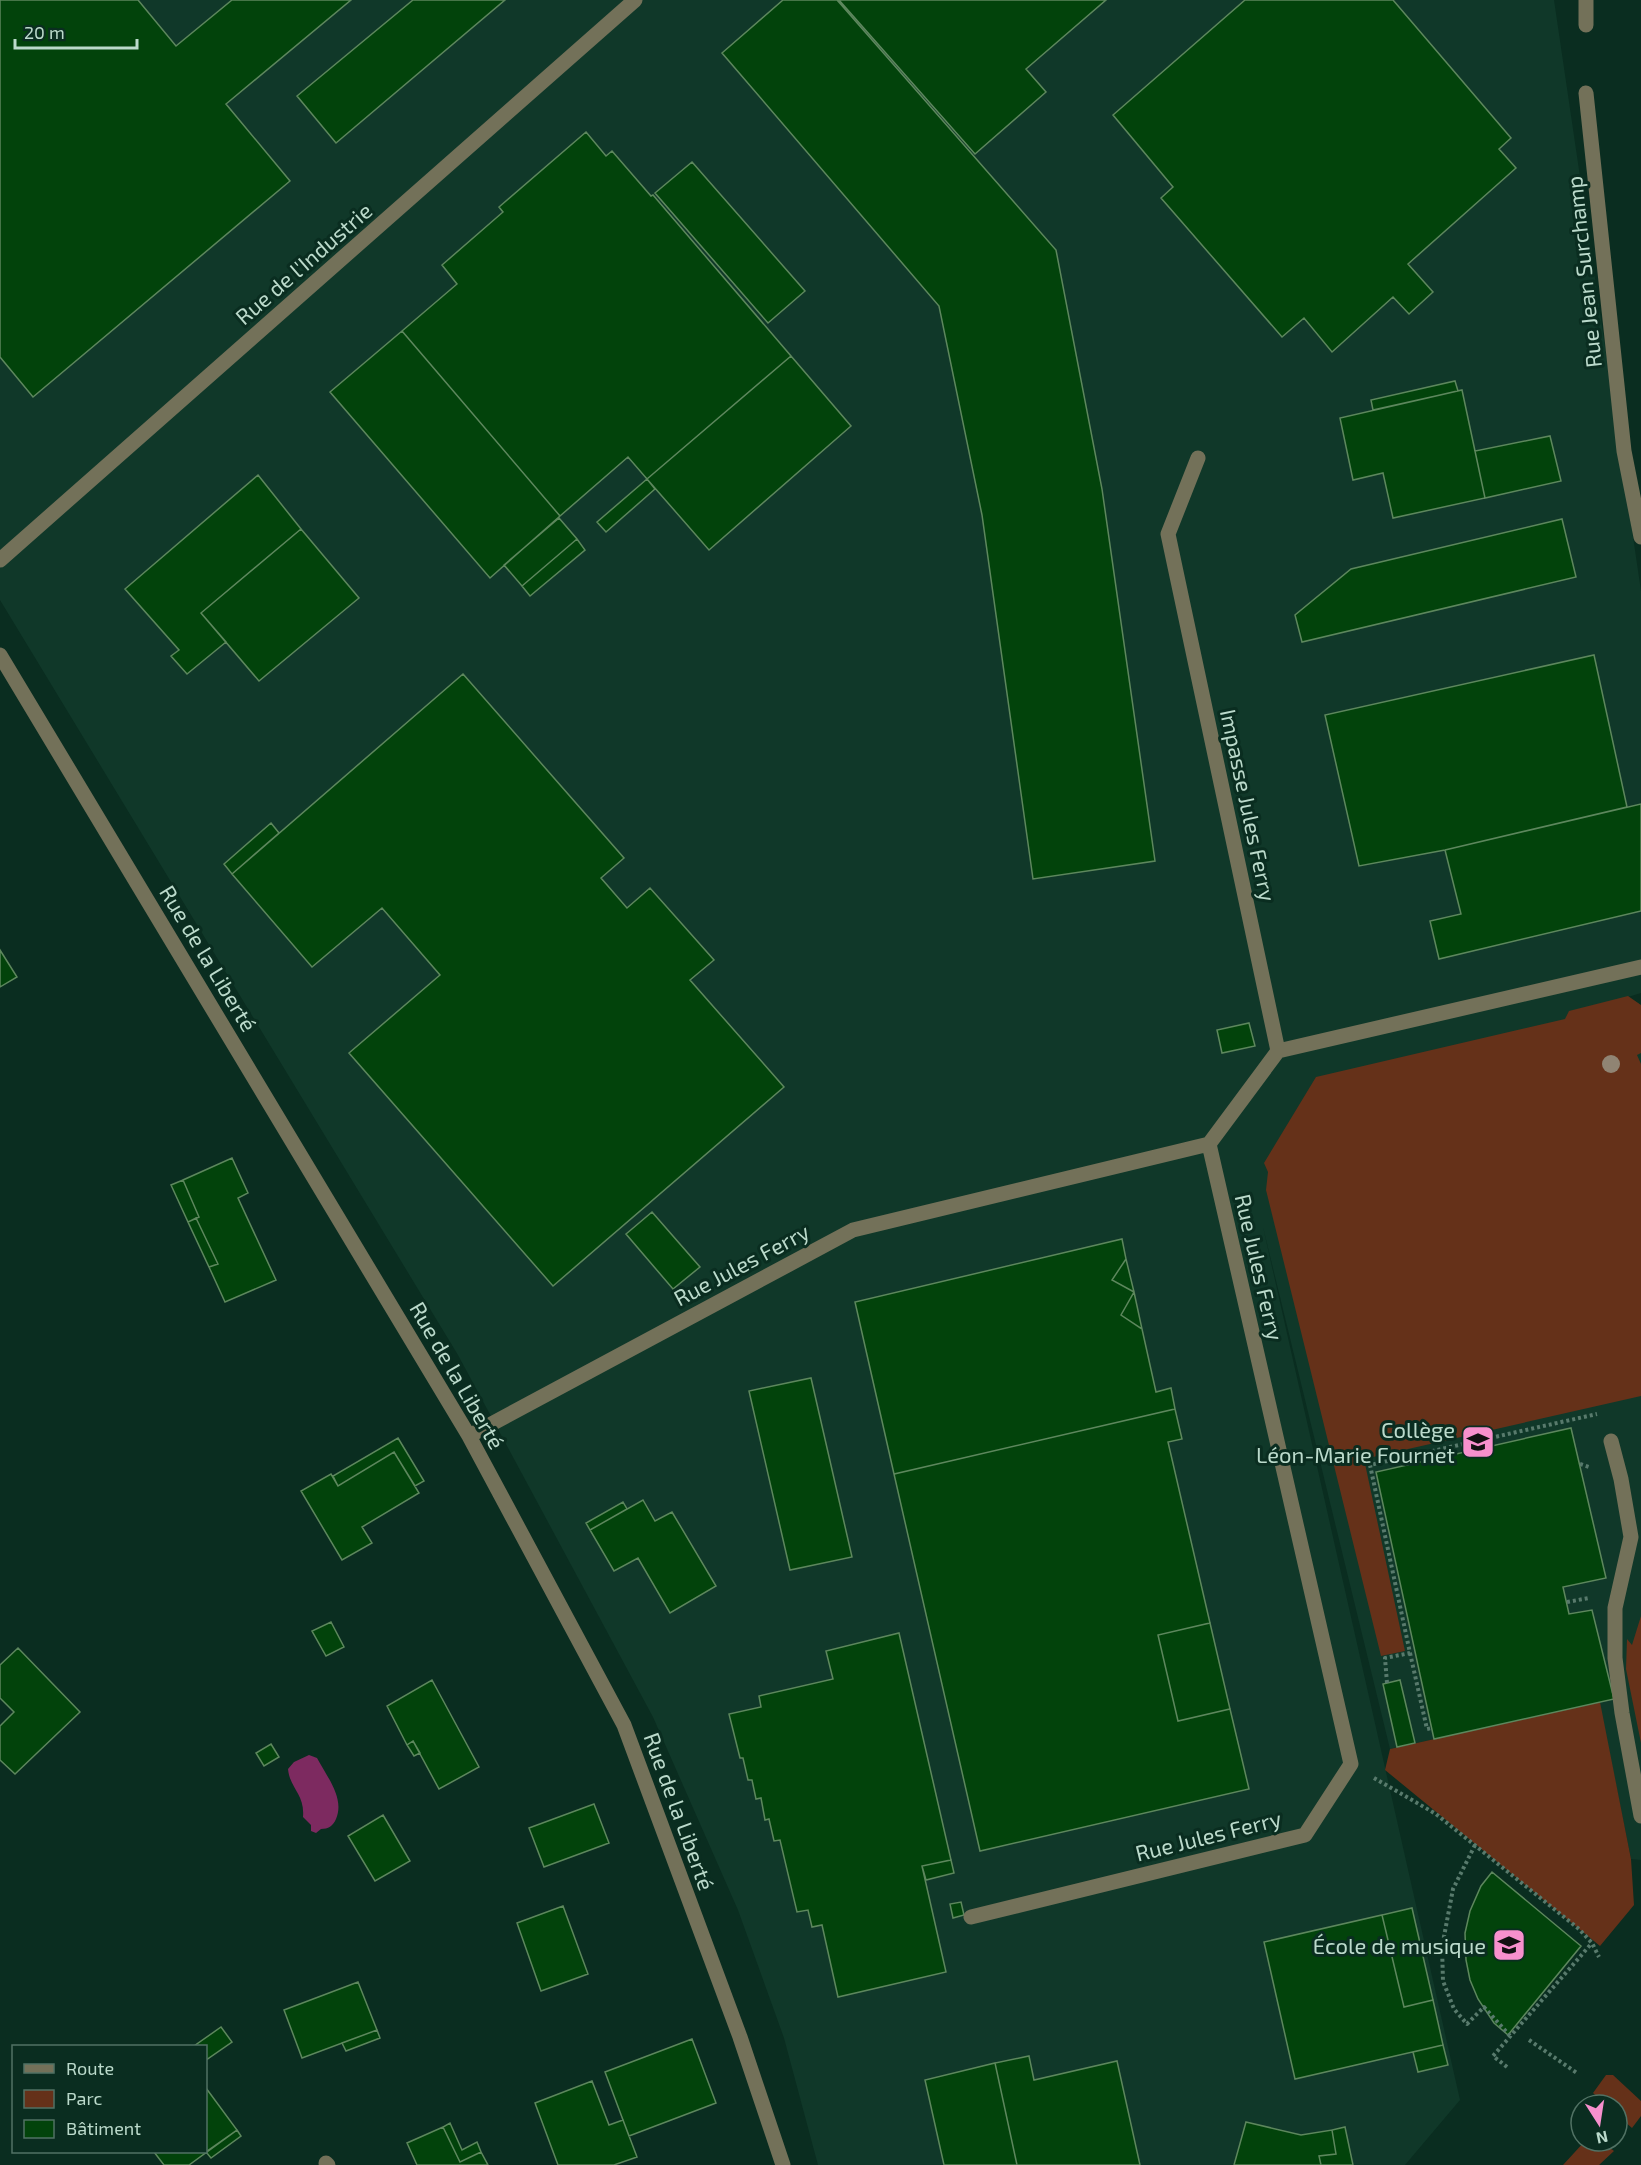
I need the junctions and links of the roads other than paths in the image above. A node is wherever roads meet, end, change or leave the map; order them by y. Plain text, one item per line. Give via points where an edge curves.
1 (635, 0) edge
2 (1586, 0) edge
3 (1586, 25) dead end
4 (1586, 93) dead end
5 (1198, 458) dead end
6 (1641, 537) edge
7 (0, 560) edge
8 (0, 655) edge
9 (1641, 967) edge
10 (1278, 1051) junction
11 (1209, 1144) junction
12 (469, 1436) junction
13 (1611, 1440) road end
14 (1641, 1816) edge
15 (971, 1917) dead end
16 (783, 2165) edge

1 - 7 street, Rue de l'Industrie
2 - 3 street
4 - 6 street, Rue Jean Surchamp via 1624,451
5 - 10 street, Impasse Jules Ferry via 1168,534
8 - 12 street, Rue de la Liberté
9 - 10 street
10 - 11 street
11 - 12 street, Rue Jules Ferry via 853,1230
11 - 15 street, Rue Jules Ferry via 1351,1764 1305,1834
12 - 16 street, Rue de la Liberté via 624,1725 740,2037
13 - 14 street via 1631,1537 1615,1608 1615,1658

